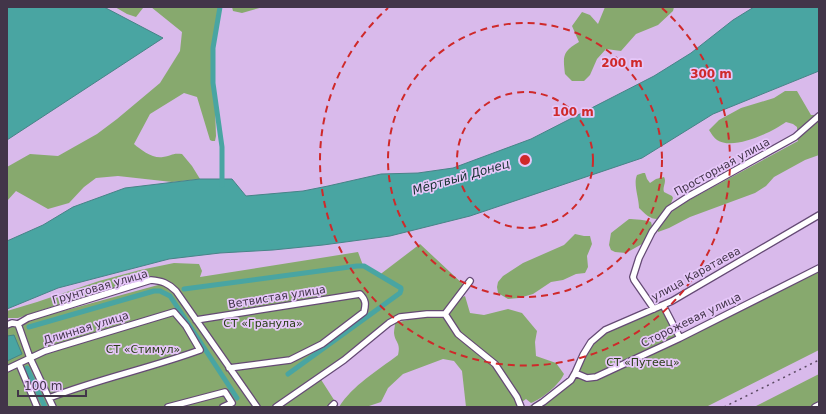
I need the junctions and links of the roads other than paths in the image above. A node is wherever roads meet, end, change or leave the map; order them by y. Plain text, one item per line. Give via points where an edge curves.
1 (819, 116) edge
2 (819, 215) edge
3 (819, 268) edge
4 (470, 281) dead end
5 (664, 305) junction
6 (654, 309) junction
7 (445, 314) junction
8 (196, 320) junction
9 (7, 324) edge
10 (18, 324) junction
11 (680, 338) junction
12 (30, 358) junction
13 (18, 364) junction
14 (229, 368) junction
15 (7, 369) edge
16 (576, 373) junction
17 (49, 398) junction
18 (819, 405) edge
19 (37, 407) edge
20 (53, 407) edge
21 (168, 407) edge
22 (223, 407) edge
23 (257, 407) edge
24 (276, 407) edge
25 (521, 407) edge
26 (535, 407) edge
27 (815, 407) edge

1 - 6 street, Просторная улица via 795,137 689,196 669,210 652,232 633,277
2 - 5 street, улица Каратаева
3 - 11 street, Сторожевая улица
4 - 7 street
5 - 6 street, улица Каратаева
5 - 11 street
6 - 16 street, улица Каратаева via 605,330 591,342 582,355
7 - 24 street via 400,317 389,323 344,360
7 - 25 street via 458,334 495,364
8 - 10 street, Грунтовая улица via 170,285 163,281 151,280 28,318
8 - 14 street, Грунтовая улица
8 - 14 street, Ветвистая улица via 360,294 365,298 364,312 316,347 290,360
9 - 10 street, Грунтовая улица
10 - 12 street
11 - 16 street, Сторожевая улица via 596,377 587,378
12 - 13 street, Длинная улица
12 - 17 street
12 - 17 street, Длинная улица via 174,312 200,350
13 - 15 street, Длинная улица
13 - 19 street
14 - 23 street, Грунтовая улица
16 - 26 street via 571,380
17 - 20 street
18 - 27 street
21 - 22 street via 224,392 232,402

